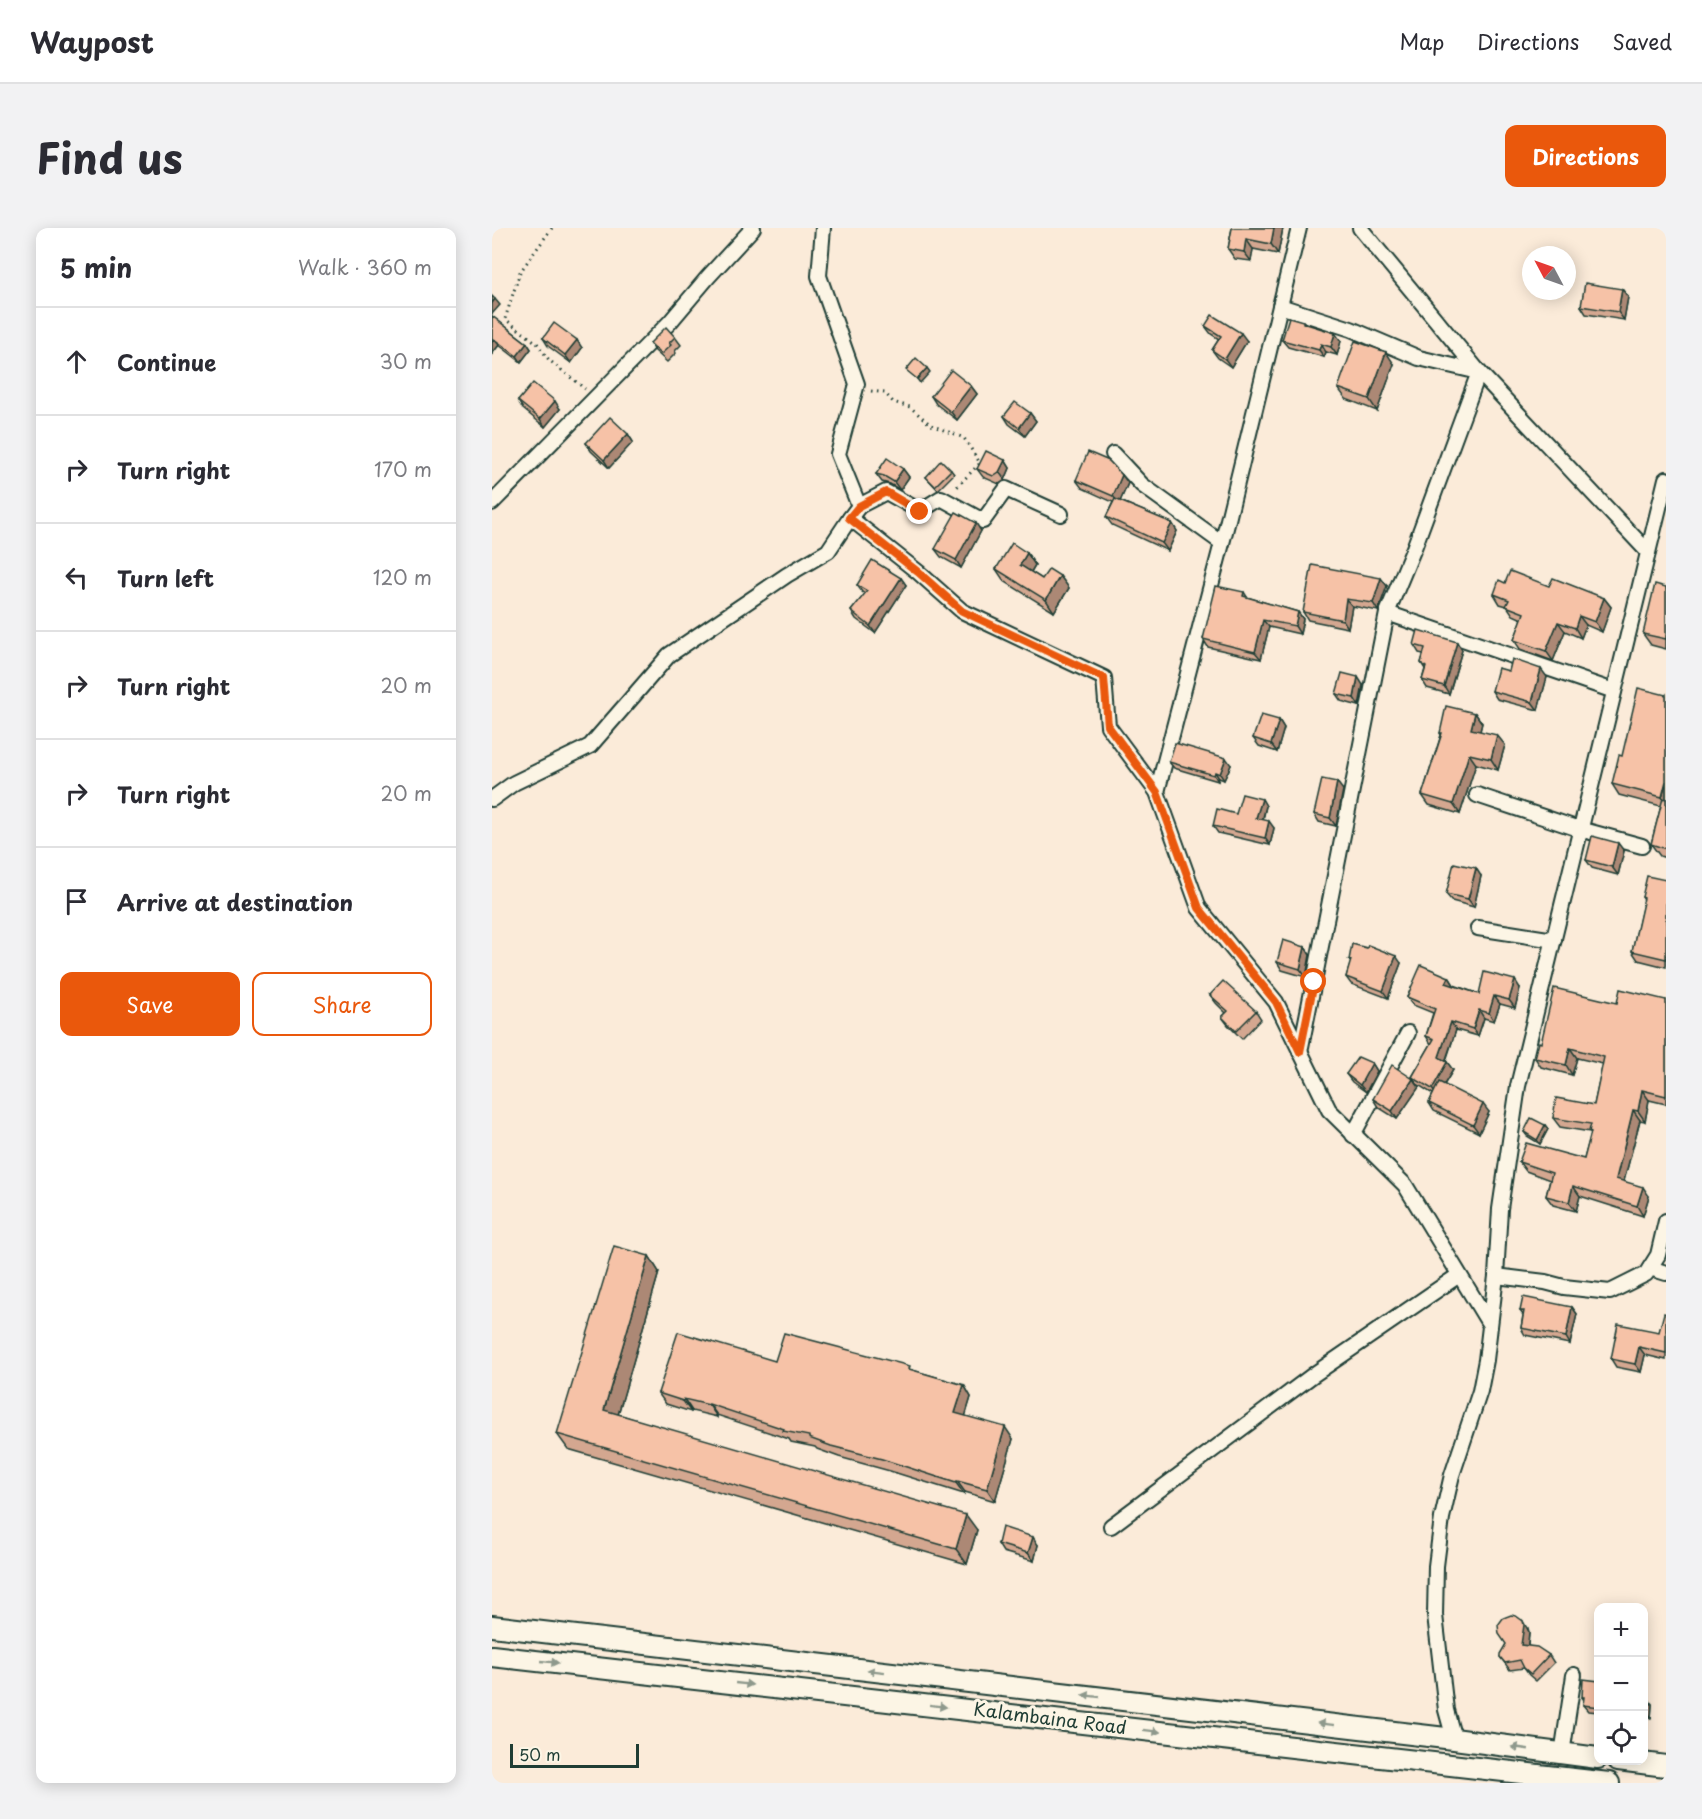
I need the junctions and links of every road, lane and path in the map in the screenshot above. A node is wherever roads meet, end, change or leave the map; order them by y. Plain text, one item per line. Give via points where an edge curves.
1 (552, 228) edge
2 (753, 228) edge
3 (823, 228) edge
4 (1299, 228) edge
5 (1360, 228) edge
6 (1280, 306) junction
7 (1479, 372) junction
8 (856, 389) junction
9 (597, 398) junction
10 (1113, 454) dead end
11 (1666, 478) edge
12 (941, 498) junction
13 (492, 503) edge
14 (859, 506) junction
15 (1061, 514) dead end
16 (849, 518) junction
17 (1222, 543) junction
18 (1648, 552) junction
19 (1387, 613) junction
20 (1614, 691) junction
21 (1157, 792) junction
22 (1478, 795) dead end
23 (492, 799) edge
24 (1581, 829) junction
25 (1642, 846) dead end
26 (1478, 928) dead end
27 (1554, 940) junction
28 (1408, 1034) dead end
29 (1300, 1052) junction
30 (1353, 1135) junction
31 (1666, 1221) edge
32 (1650, 1268) junction
33 (1666, 1273) edge
34 (1459, 1275) junction
35 (1496, 1276) junction
36 (1490, 1325) junction
37 (1111, 1526) dead end
38 (492, 1626) edge
39 (492, 1656) edge
40 (1574, 1675) dead end
41 (1454, 1739) junction
42 (1555, 1753) junction
43 (1594, 1757) edge
44 (1648, 1764) edge
45 (1666, 1766) edge
46 (1543, 1780) edge
47 (1608, 1783) edge

1 - 9 path via 520,272 505,319
2 - 9 street
3 - 8 street via 819,276
4 - 6 street
5 - 7 street
6 - 7 street via 1351,329 1419,358
6 - 17 street
7 - 18 street
7 - 19 street
8 - 12 path via 885,393 893,402 910,407 930,425 964,438 980,463 951,494
8 - 14 street via 838,454
9 - 13 street
10 - 17 street via 1142,485
11 - 18 street
12 - 14 street via 920,512 886,492
12 - 15 street via 983,521 1006,489
14 - 16 street
16 - 21 street via 962,611 1104,678 1108,726
16 - 23 street via 828,551 669,654 590,746 514,783
17 - 21 street
18 - 20 street
19 - 20 street
19 - 29 street
20 - 24 street
21 - 29 street via 1199,908 1276,1002
22 - 24 street
24 - 25 street
24 - 27 street
26 - 27 street
27 - 35 street via 1518,1086 1500,1209
28 - 30 street
29 - 30 street via 1329,1110
30 - 34 street via 1404,1185
31 - 32 street via 1658,1255
32 - 33 street
32 - 35 street via 1647,1274 1610,1292
34 - 36 street
34 - 37 street via 1313,1375
35 - 36 street
36 - 41 street via 1480,1391 1452,1475 1436,1566 1439,1658
41 -> 38 main road
39 -> 46 main road, Kalambaina Road
40 - 42 street
42 -> 41 main road
42 - 43 main road
42 - 46 street
44 - 45 main road
46 - 47 main road, Kalambaina Road

